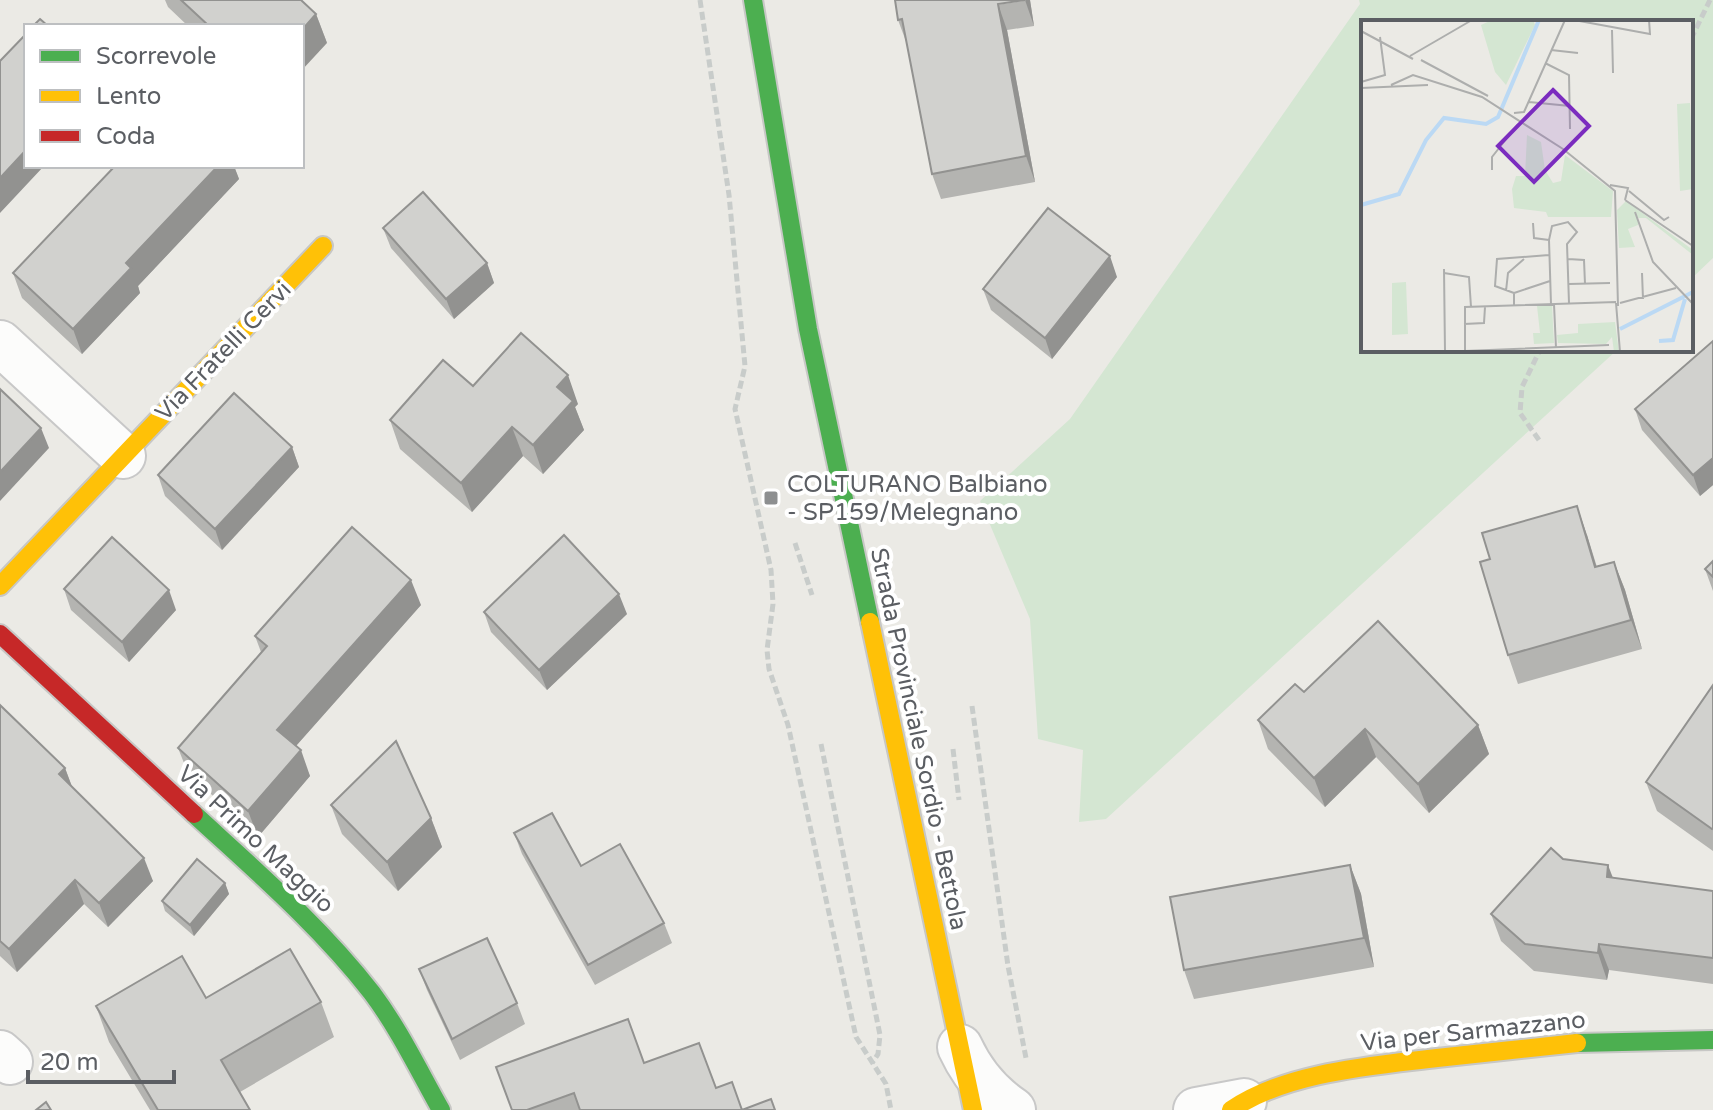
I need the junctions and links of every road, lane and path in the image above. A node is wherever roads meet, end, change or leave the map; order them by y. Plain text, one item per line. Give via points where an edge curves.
1 (700, 0) edge
2 (753, 0) edge
3 (1710, 0) edge
4 (1693, 35) edge
5 (323, 246) dead end
6 (0, 343) edge
7 (1539, 352) edge
8 (1539, 440) dead end
9 (123, 456) junction
10 (0, 586) edge
11 (0, 634) edge
12 (972, 706) dead end
13 (821, 744) dead end
14 (1713, 1040) edge
15 (960, 1047) junction
16 (872, 1063) junction
17 (1031, 1066) dead end
18 (1237, 1106) edge
19 (441, 1110) edge
20 (891, 1110) edge
21 (973, 1110) edge
22 (1013, 1110) edge
23 (1196, 1110) edge

1 - 16 path via 729,195 745,366 735,409 771,570 769,669 788,725 856,1037
2 - 15 street, Strada Provinciale Sordio - Bettola via 808,329
3 - 4 path
5 - 9 street, Via Fratelli Cervi
6 - 9 street
7 - 8 path via 1522,387 1520,413
9 - 10 street, Via Fratelli Cervi
11 - 19 street, Via Primo Maggio via 301,912 399,1034
12 - 17 path via 1008,966
13 - 16 path via 880,1035
14 - 18 street, Via per Sarmazzano via 1582,1042 1369,1066 1301,1080
15 - 21 street, Strada Provinciale Sordio - Bettola
15 - 22 street via 969,1068
16 - 20 path via 886,1084
18 - 23 street

